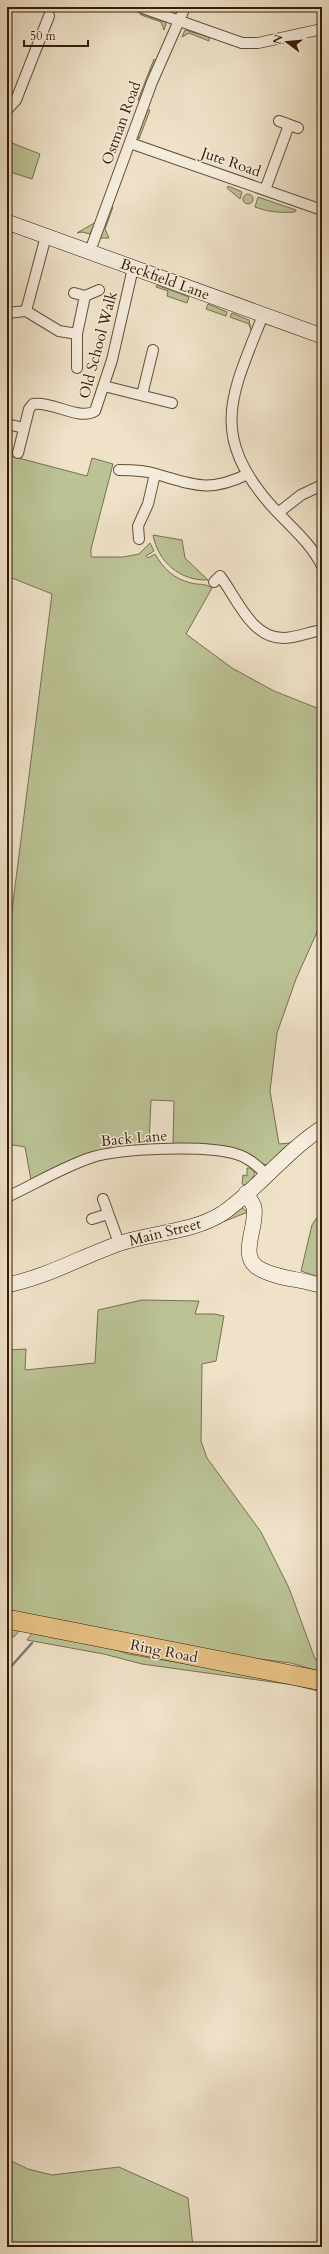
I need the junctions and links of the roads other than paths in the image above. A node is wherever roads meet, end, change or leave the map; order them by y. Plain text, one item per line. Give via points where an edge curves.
1 (140, 7) edge
2 (185, 7) edge
3 (49, 16) dead end
4 (178, 21) junction
5 (322, 29) edge
6 (7, 110) edge
7 (289, 125) dead end
8 (130, 143) junction
9 (265, 190) junction
10 (322, 210) edge
11 (7, 222) edge
12 (46, 236) junction
13 (90, 251) junction
14 (133, 268) junction
15 (98, 290) dead end
16 (74, 294) dead end
17 (85, 296) junction
18 (26, 311) junction
19 (7, 313) edge
20 (263, 315) junction
21 (77, 334) junction
22 (322, 336) edge
23 (153, 350) dead end
24 (77, 368) dead end
25 (104, 386) junction
26 (142, 396) junction
27 (172, 403) dead end
28 (7, 424) edge
29 (24, 428) junction
30 (18, 453) dead end
31 (119, 470) dead end
32 (155, 474) junction
33 (248, 474) junction
34 (322, 485) edge
35 (278, 513) junction
36 (139, 539) dead end
37 (322, 566) edge
38 (220, 576) dead end
39 (322, 630) edge
40 (322, 1128) edge
41 (266, 1174) junction
42 (246, 1193) junction
43 (7, 1197) edge
44 (103, 1199) dead end
45 (108, 1214) junction
46 (92, 1219) dead end
47 (119, 1243) junction
48 (7, 1284) edge
49 (322, 1286) edge
50 (7, 1619) edge
51 (322, 1681) edge

1 - 4 street
2 - 4 street, Ostman Road
3 - 6 street via 16,100
4 - 5 street via 242,43 258,43
4 - 8 street, Ostman Road
7 - 9 street
8 - 9 street, Jute Road
8 - 13 street, Ostman Road
9 - 10 street, Jute Road
11 - 12 street, Beckfield Lane
12 - 13 street, Beckfield Lane
12 - 18 street
13 - 14 street, Beckfield Lane
14 - 20 street, Beckfield Lane
14 - 25 street, Old School Walk
15 - 17 street
16 - 17 street
17 - 21 street
18 - 19 street
18 - 21 street via 59,331
20 - 22 street, Beckfield Lane
20 - 33 street via 234,396 230,419 235,449
21 - 24 street
23 - 26 street
25 - 26 street
25 - 29 street, Old School Walk via 99,404 90,414 41,403 34,404 29,409
26 - 27 street
28 - 29 street
29 - 30 street, Old School Walk
31 - 32 street
32 - 33 street via 199,486 223,484
32 - 36 street via 148,504 138,526
33 - 35 street
34 - 35 street via 301,495
35 - 37 street via 305,540
38 - 39 street via 253,625 264,634 283,638
40 - 41 street, Main Street via 301,1142
41 - 42 street, Main Street
41 - 43 street, Back Lane via 245,1158 229,1152 181,1150 104,1154 73,1164
42 - 47 street, Main Street via 223,1212 204,1223
42 - 49 street via 254,1212 254,1228 248,1249 253,1264 264,1271
44 - 45 street
45 - 46 street
45 - 47 street
47 - 48 street, Main Street via 50,1272
50 - 51 highway, Ring Road via 103,1640

